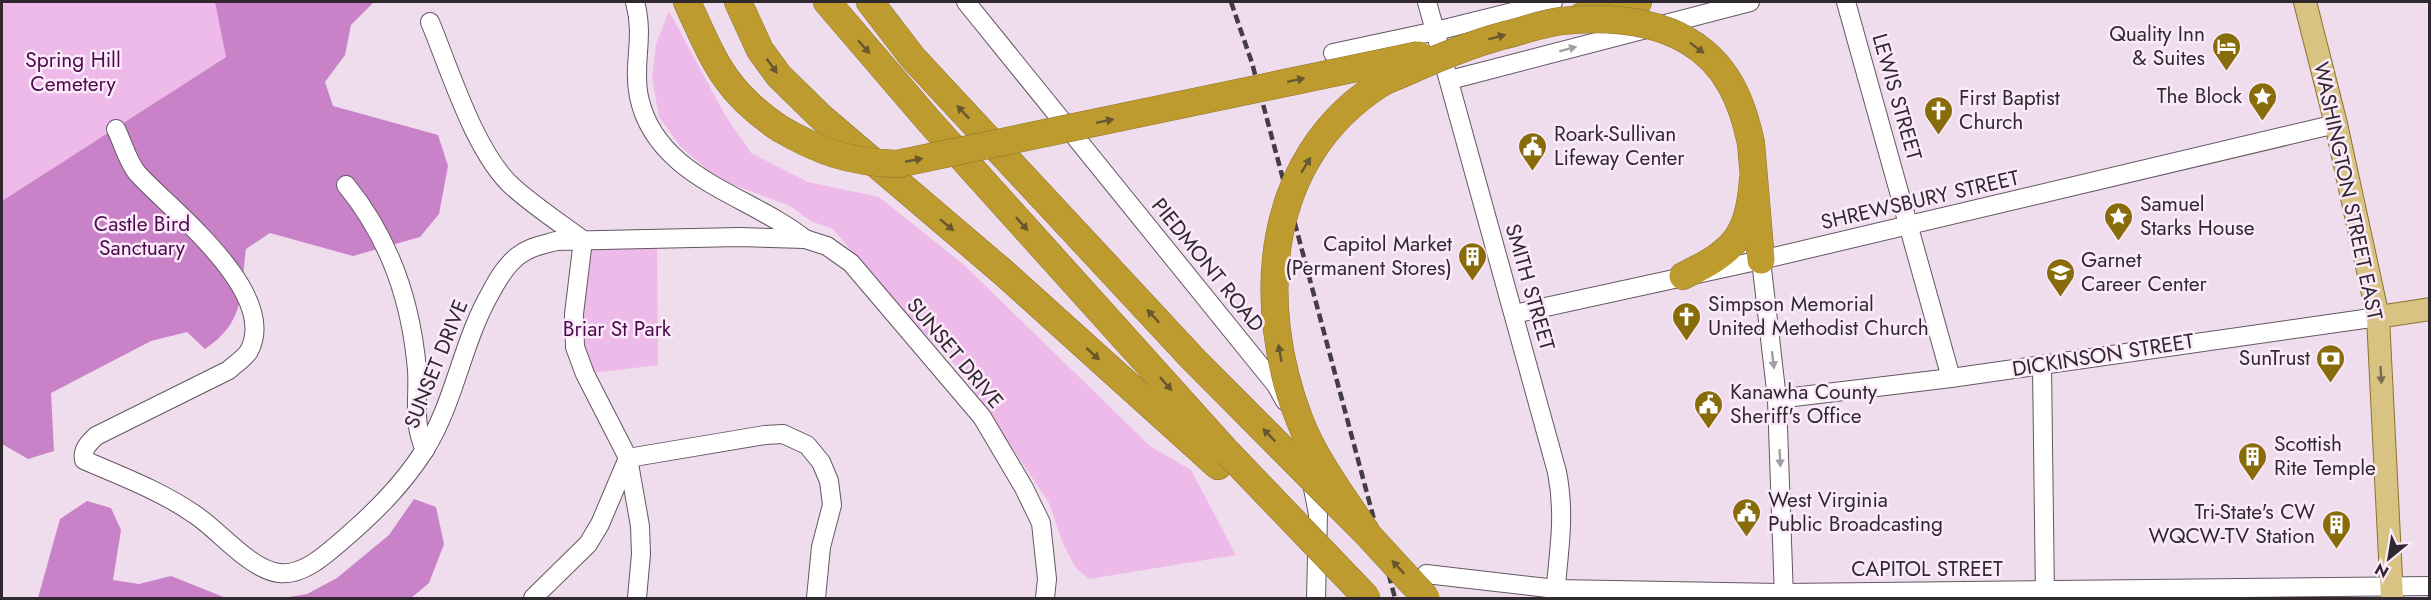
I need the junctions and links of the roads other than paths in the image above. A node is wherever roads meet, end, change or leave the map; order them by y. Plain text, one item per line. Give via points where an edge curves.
1 (635, 2) edge
2 (687, 2) edge
3 (827, 2) edge
4 (870, 2) edge
5 (966, 2) edge
6 (1427, 2) edge
7 (1638, 2) edge
8 (1750, 2) edge
9 (1846, 2) edge
10 (2305, 2) edge
11 (740, 8) edge
12 (1557, 11) edge
13 (430, 22) dead end
14 (1436, 32) junction
15 (1467, 45) junction
16 (1333, 53) dead end
17 (1450, 80) junction
18 (2336, 124) junction
19 (116, 129) dead end
20 (1753, 180) junction
21 (346, 185) dead end
22 (1910, 225) junction
23 (805, 239) junction
24 (583, 240) junction
25 (1761, 260) junction
26 (1683, 276) junction
27 (2430, 309) edge
28 (1514, 314) junction
29 (2378, 317) junction
30 (2042, 365) junction
31 (1951, 378) junction
32 (1777, 399) junction
33 (424, 450) junction
34 (628, 458) junction
35 (1223, 460) junction
36 (1369, 536) junction
37 (1426, 586) edge
38 (2430, 586) edge
39 (2392, 592) edge
40 (1552, 595) edge
41 (2045, 595) edge
42 (1784, 596) edge
43 (533, 598) edge
44 (637, 598) edge
45 (816, 598) edge
46 (1045, 598) edge
47 (1316, 598) edge
48 (1367, 598) edge

1 - 23 street via 640,42 636,78 639,99 667,150 697,177 781,220
2 -> 15 highway, bridge via 729,85 754,112 806,143 839,157 897,164
3 -> 35 highway
36 -> 4 highway, bridge via 1192,359 913,58
5 - 47 street, PIEDMONT ROAD via 1276,385 1294,419 1318,514
6 - 14 street, SMITH STREET
7 - 12 highway, bridge
17 -> 8 street
9 - 22 street, LEWIS STREET
10 - 18 main road, WASHINGTON STREET EAST
11 -> 35 highway via 760,50 779,76 822,118
12 - 14 street
15 -> 12 highway, bridge
12 -> 20 highway, bridge via 1659,27 1688,41 1712,59 1731,84 1744,113
13 - 24 street via 482,146 495,165 512,186
14 - 16 street
14 - 17 street, SMITH STREET
36 -> 15 highway, bridge via 1316,454 1286,380 1276,330 1276,244 1284,210 1299,178 1319,143 1345,112 1380,84
17 - 28 street, SMITH STREET
18 - 22 street, SHREWSBURY STREET
18 - 29 main road, WASHINGTON STREET EAST
19 - 33 street, SUNSET DRIVE via 136,172 230,268 253,313 255,334 247,354 229,370 96,436 88,443 84,460 194,513 257,564 276,573 290,574 330,551 377,511
20 - 25 highway
20 - 26 highway via 1743,230 1724,254
21 - 33 street via 368,212 388,252 413,327 419,393 415,422
22 - 25 street, SHREWSBURY STREET
22 - 31 street, LEWIS STREET
23 - 24 street, SUNSET DRIVE
23 - 46 street, SUNSET DRIVE via 827,246 851,263 982,417 1041,522
24 - 33 street, SUNSET DRIVE via 532,247 516,256 501,274 475,319 439,423
24 - 34 street via 574,314 575,347
25 - 26 street, SHREWSBURY STREET
25 -> 32 street
26 - 28 street, SHREWSBURY STREET
27 - 29 main road, DICKINSON STREET
28 - 40 street, SMITH STREET via 1563,503 1563,535
29 - 30 street, DICKINSON STREET
29 -> 39 main road, WASHINGTON STREET EAST
30 - 31 street, DICKINSON STREET
30 - 41 street
31 - 32 street, DICKINSON STREET
32 -> 42 street
34 - 43 street via 588,544
34 - 44 street via 640,526
34 - 45 street via 774,434 795,437 807,445 821,462 829,481 832,505 821,548
35 - 48 highway, bridge
37 -> 36 highway, bridge
37 - 40 street, CAPITOL STREET
38 - 39 street, CAPITOL STREET
39 - 41 street, CAPITOL STREET
40 - 42 street, CAPITOL STREET
41 - 42 street, CAPITOL STREET

